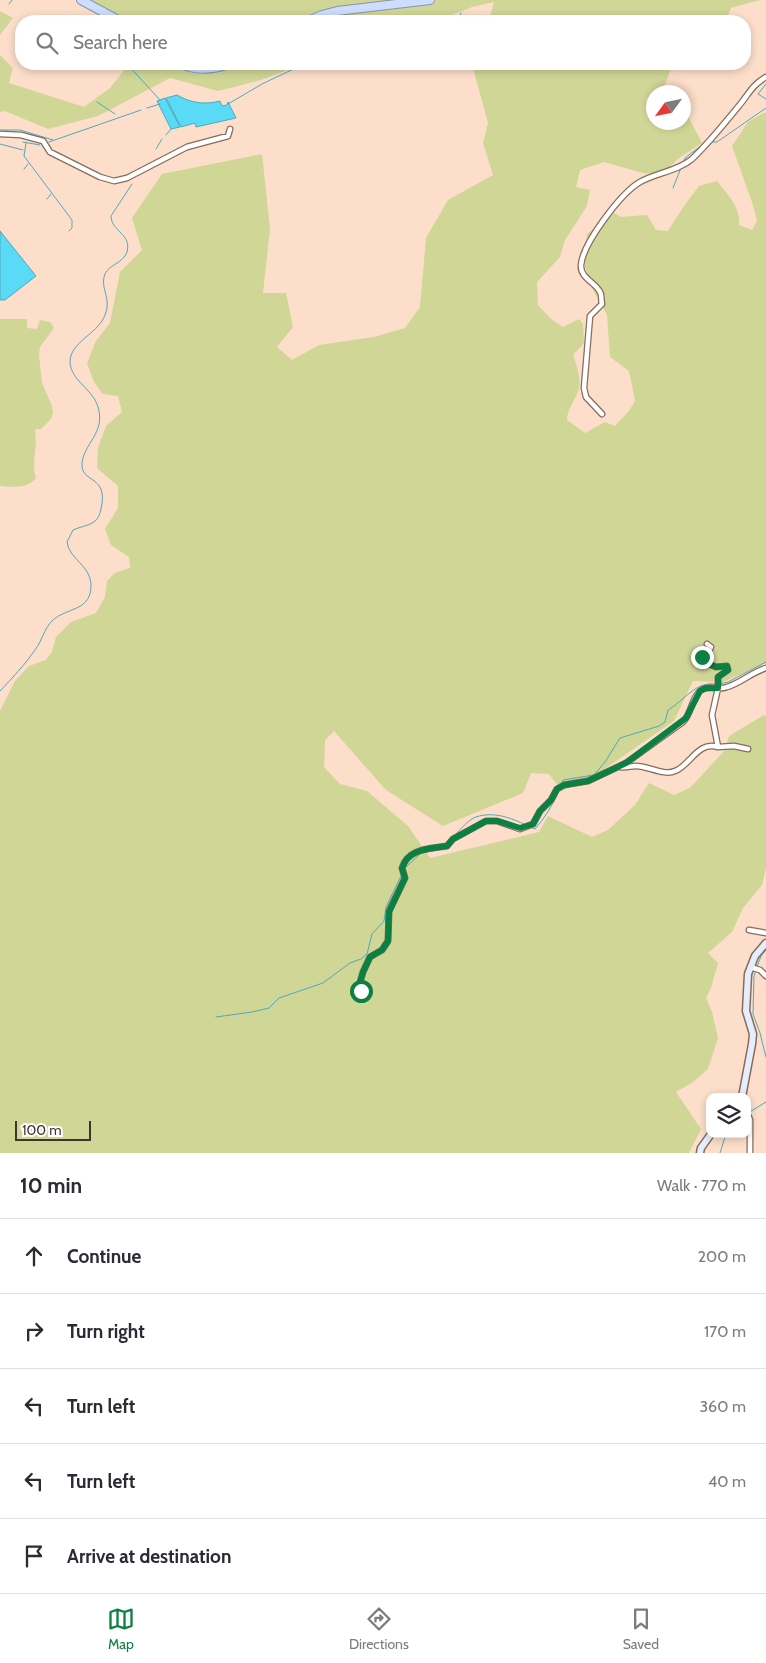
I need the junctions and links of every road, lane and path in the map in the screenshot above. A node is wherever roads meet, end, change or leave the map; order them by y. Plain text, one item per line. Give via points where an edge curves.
1 (81, 0) edge
2 (430, 0) edge
3 (109, 15) edge
4 (322, 15) edge
5 (766, 77) edge
6 (230, 129) dead end
7 (0, 134) edge
8 (602, 414) dead end
9 (707, 644) dead end
10 (766, 668) edge
11 (718, 688) junction
12 (718, 747) junction
13 (748, 749) dead end
14 (616, 767) junction
15 (749, 930) dead end
16 (766, 933) edge
17 (766, 943) edge
18 (752, 967) junction
19 (766, 976) edge
20 (361, 991) dead end
21 (743, 1093) edge
22 (708, 1138) edge
23 (749, 1138) edge
24 (700, 1153) edge
25 (750, 1153) edge

1 - 3 main road
2 - 4 main road
5 - 8 street via 752,86 712,139 686,164 638,183 617,201 587,247 582,259 582,273 600,293 602,304 590,316 584,388 586,397
6 - 7 street via 228,136 187,147 127,178 114,181 50,152 43,141
9 - 11 street via 711,647 702,661 716,667 727,666 728,670 718,677
10 - 11 street via 727,688
11 - 12 street via 712,715
11 - 14 street via 700,691 686,718
12 - 13 street
12 - 14 street via 708,746 697,752 677,771
14 - 20 street via 588,781 557,789 530,826 520,828 486,821 453,839 447,846 418,850 409,856 402,868 405,878 389,912 388,941 382,950 370,957 359,986
15 - 16 street
17 - 18 main road via 755,956
18 - 19 street
18 - 21 main road via 746,1011 752,1044
22 - 24 main road
23 - 25 street

